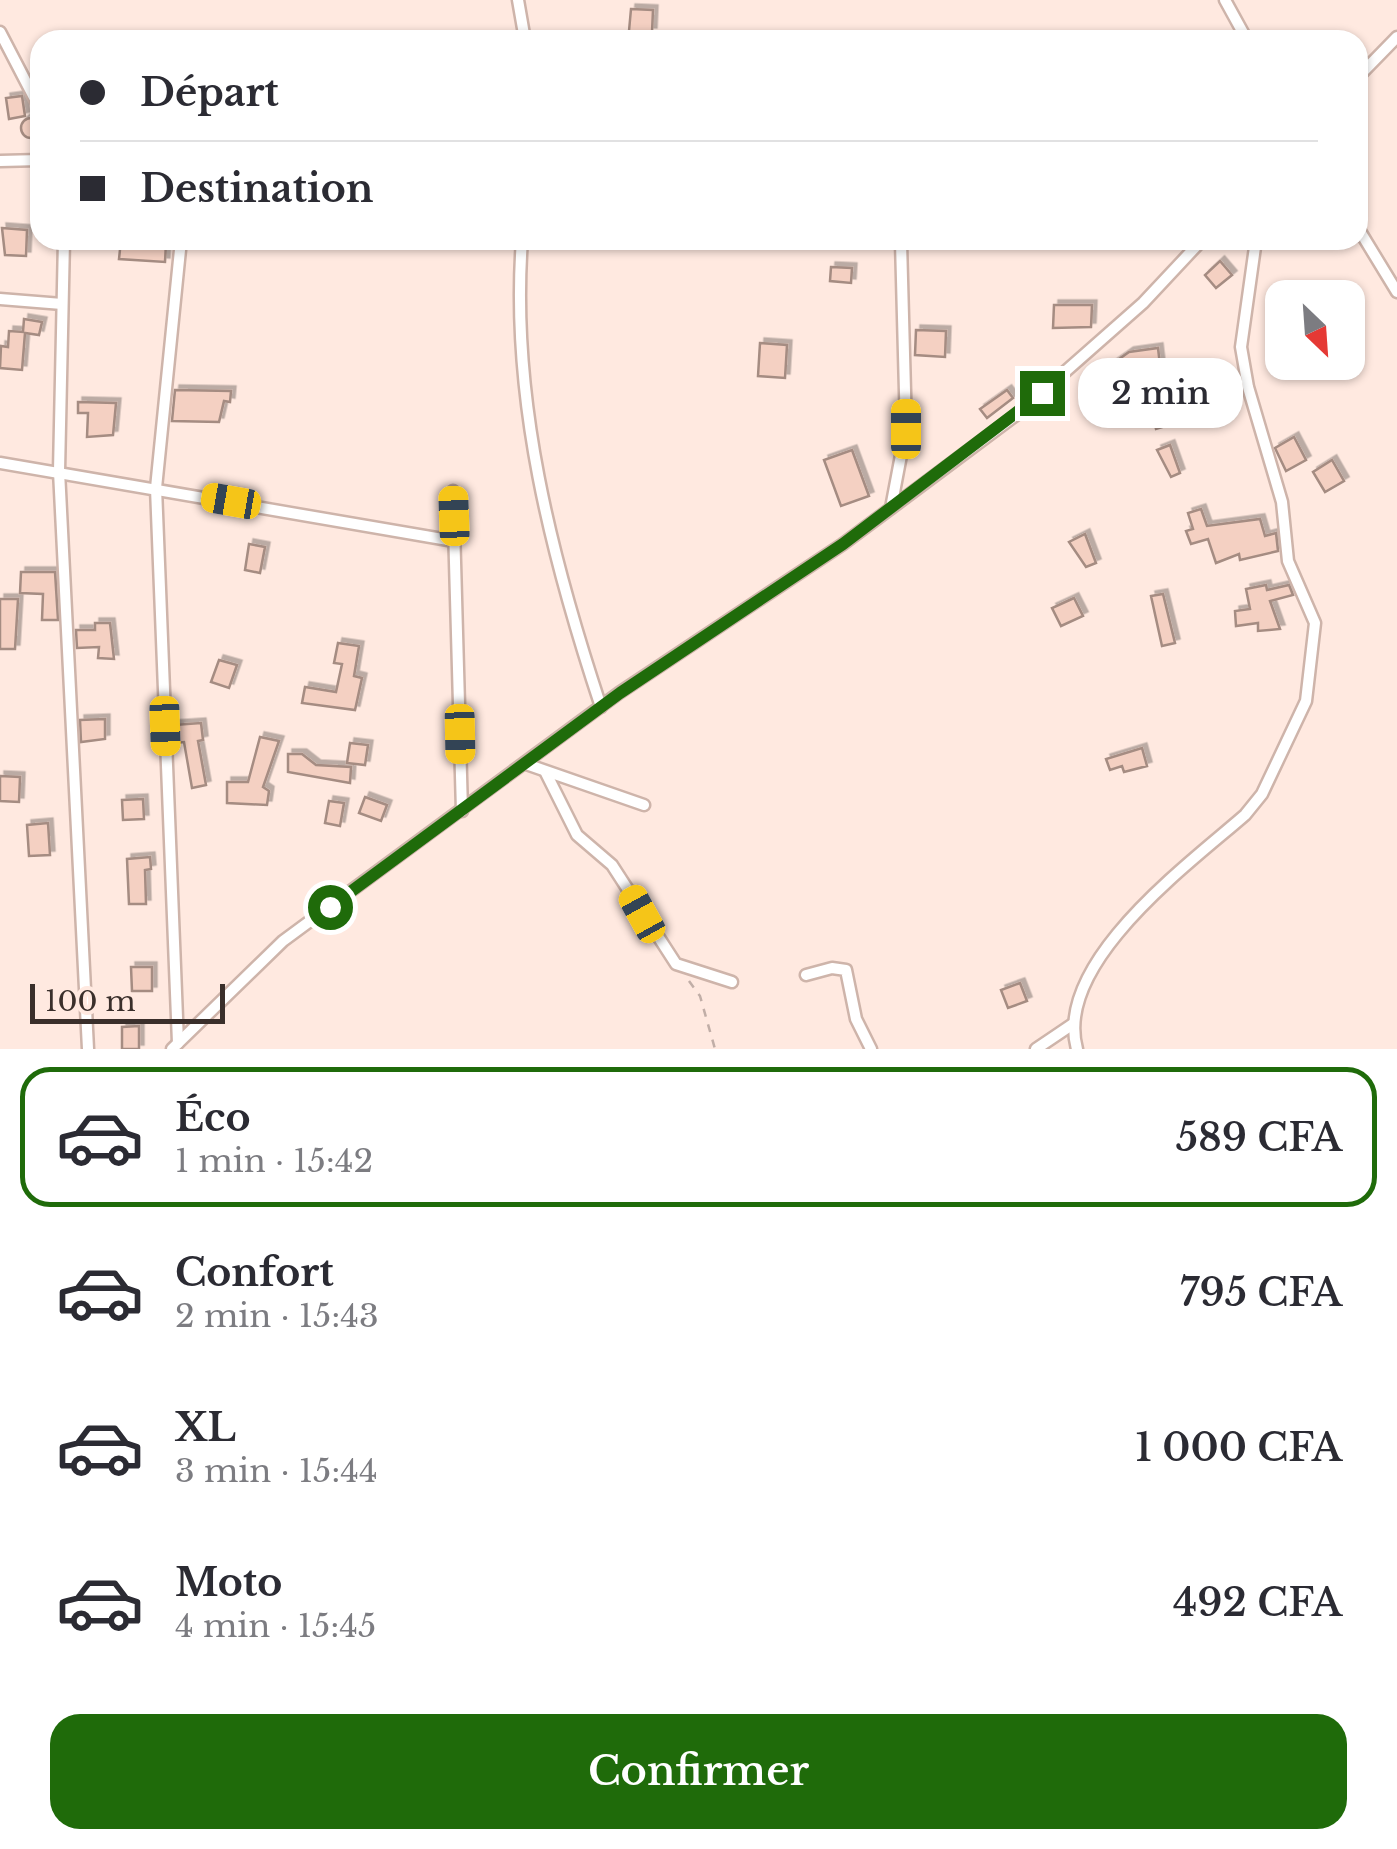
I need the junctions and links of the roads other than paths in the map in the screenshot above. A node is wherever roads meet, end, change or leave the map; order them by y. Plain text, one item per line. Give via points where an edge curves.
1 (518, 0) edge
2 (1224, 0) edge
3 (523, 30) edge
4 (1241, 30) edge
5 (0, 32) edge
6 (1397, 36) edge
7 (1368, 66) edge
8 (30, 90) edge
9 (30, 160) edge
10 (0, 161) edge
11 (1368, 244) edge
12 (64, 250) edge
13 (180, 250) edge
14 (522, 250) edge
15 (901, 250) edge
16 (1192, 250) edge
17 (1255, 250) edge
18 (1397, 292) edge
19 (0, 299) edge
20 (62, 304) junction
21 (0, 463) edge
22 (58, 470) junction
23 (156, 488) junction
24 (453, 491) dead end
25 (891, 508) junction
26 (454, 540) junction
27 (601, 707) junction
28 (526, 764) junction
29 (546, 773) junction
30 (644, 805) dead end
31 (462, 811) junction
32 (806, 975) dead end
33 (732, 982) dead end
34 (1073, 1024) junction
35 (175, 1046) edge
36 (88, 1049) edge
37 (871, 1049) edge
38 (1036, 1049) edge
39 (1077, 1049) edge

1 - 3 street
2 - 4 street
5 - 8 street
6 - 7 street
9 - 10 street
11 - 18 street
12 - 20 street
13 - 23 street
14 - 27 street via 522,352 542,494
15 - 25 street via 906,429
16 - 25 street via 1016,415
17 - 34 street via 1241,347 1282,502 1288,561 1315,623 1306,701 1262,794 1119,931 1092,972
19 - 20 street
20 - 22 street
21 - 22 street
22 - 23 street
22 - 36 street
23 - 26 street
23 - 35 street
24 - 26 street
25 - 27 street
26 - 31 street
27 - 28 street
28 - 29 street
28 - 31 street
29 - 30 street
29 - 33 street via 577,835 612,864 676,964
31 - 35 street via 284,941
32 - 37 street via 846,970 856,1020
34 - 38 street
34 - 39 street

